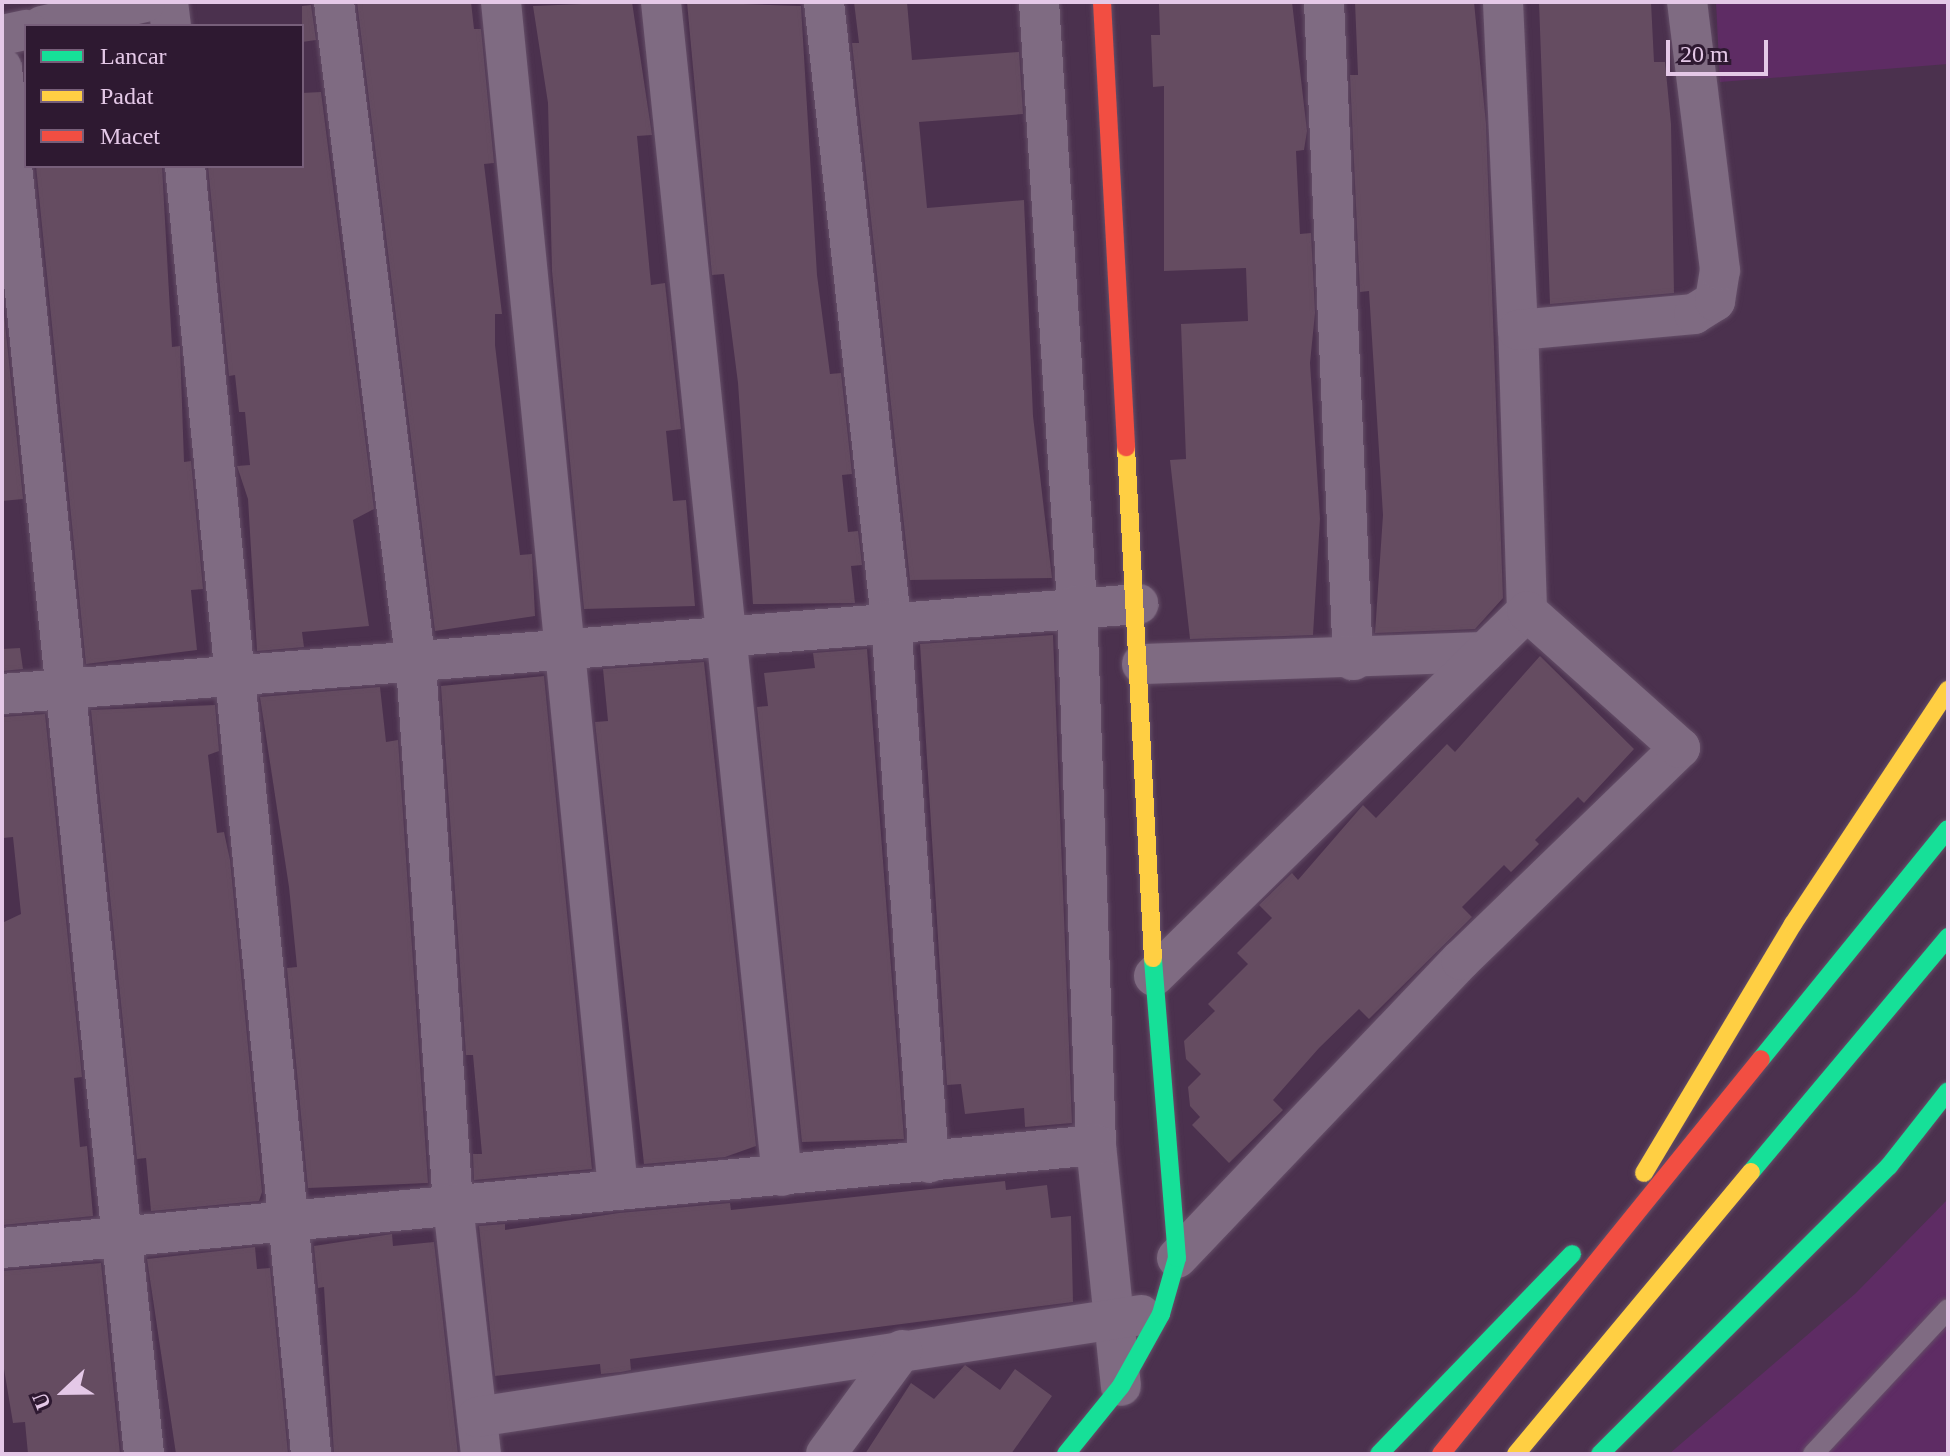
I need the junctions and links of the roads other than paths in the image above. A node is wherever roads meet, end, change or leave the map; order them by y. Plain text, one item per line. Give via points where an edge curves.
1 (145, 2) edge
2 (168, 2) edge
3 (334, 2) edge
4 (501, 2) edge
5 (661, 2) edge
6 (824, 2) edge
7 (1039, 2) edge
8 (1102, 2) edge
9 (1324, 2) edge
10 (1503, 2) edge
11 (1687, 2) edge
12 (51, 24) edge
13 (171, 24) edge
14 (24, 30) edge
15 (2, 35) edge
16 (2, 68) edge
17 (185, 168) edge
18 (1518, 330) junction
19 (1138, 604) junction
20 (1077, 605) junction
21 (1527, 611) junction
22 (891, 620) junction
23 (727, 636) junction
24 (564, 652) junction
25 (1485, 652) junction
26 (1353, 660) junction
27 (1142, 664) junction
28 (416, 665) junction
29 (236, 675) junction
30 (61, 688) junction
31 (1948, 690) edge
32 (2, 694) edge
33 (1948, 829) edge
34 (1948, 937) edge
35 (1154, 976) junction
36 (1773, 1050) junction
37 (1948, 1091) edge
38 (1096, 1145) junction
39 (929, 1163) junction
40 (782, 1176) junction
41 (618, 1188) junction
42 (1634, 1189) junction
43 (453, 1205) junction
44 (289, 1221) junction
45 (121, 1236) junction
46 (2, 1248) edge
47 (1177, 1258) junction
48 (1948, 1309) edge
49 (1161, 1314) junction
50 (1113, 1317) junction
51 (902, 1350) junction
52 (1121, 1386) junction
53 (479, 1436) edge
54 (144, 1454) edge
55 (311, 1454) edge
56 (826, 1454) edge
57 (1066, 1454) edge
58 (1379, 1454) edge
59 (1441, 1454) edge
60 (1516, 1454) edge
61 (1600, 1454) edge
62 (1813, 1454) edge

1 - 12 street
2 - 13 street
3 - 28 street
4 - 24 street
5 - 23 street
6 - 22 street
7 - 20 street
8 - 19 main road
9 - 26 street
10 - 18 street
11 - 18 street via 1720,270 1715,301 1694,314
14 - 15 street
16 - 30 street
17 - 29 street
18 - 21 street
19 - 20 street
19 - 27 main road
20 - 22 street
20 - 38 street
21 - 25 street
21 - 47 street via 1680,748 1461,960
22 - 23 street
22 - 39 street
23 - 24 street
23 - 40 street
24 - 28 street
24 - 41 street
25 - 26 street
25 - 35 street
26 - 27 street
27 - 35 main road
28 - 29 street
28 - 43 street
29 - 30 street
29 - 44 street
30 - 32 street
30 - 45 street
31 - 42 main road via 1793,924
33 - 36 main road
34 - 60 main road
35 - 47 main road
36 - 42 main road
36 - 59 main road
37 - 61 main road via 1889,1166
38 - 39 street
38 - 50 street
39 - 40 street
40 - 41 street
41 - 43 street
42 - 58 main road
43 - 44 street
43 - 53 street
44 - 45 street
44 - 55 street
45 - 46 street
45 - 54 street
47 - 49 main road
48 - 62 lane
49 - 50 street
49 - 52 main road
50 - 51 street
50 - 52 street
51 - 53 street
51 - 56 street
52 - 57 main road

